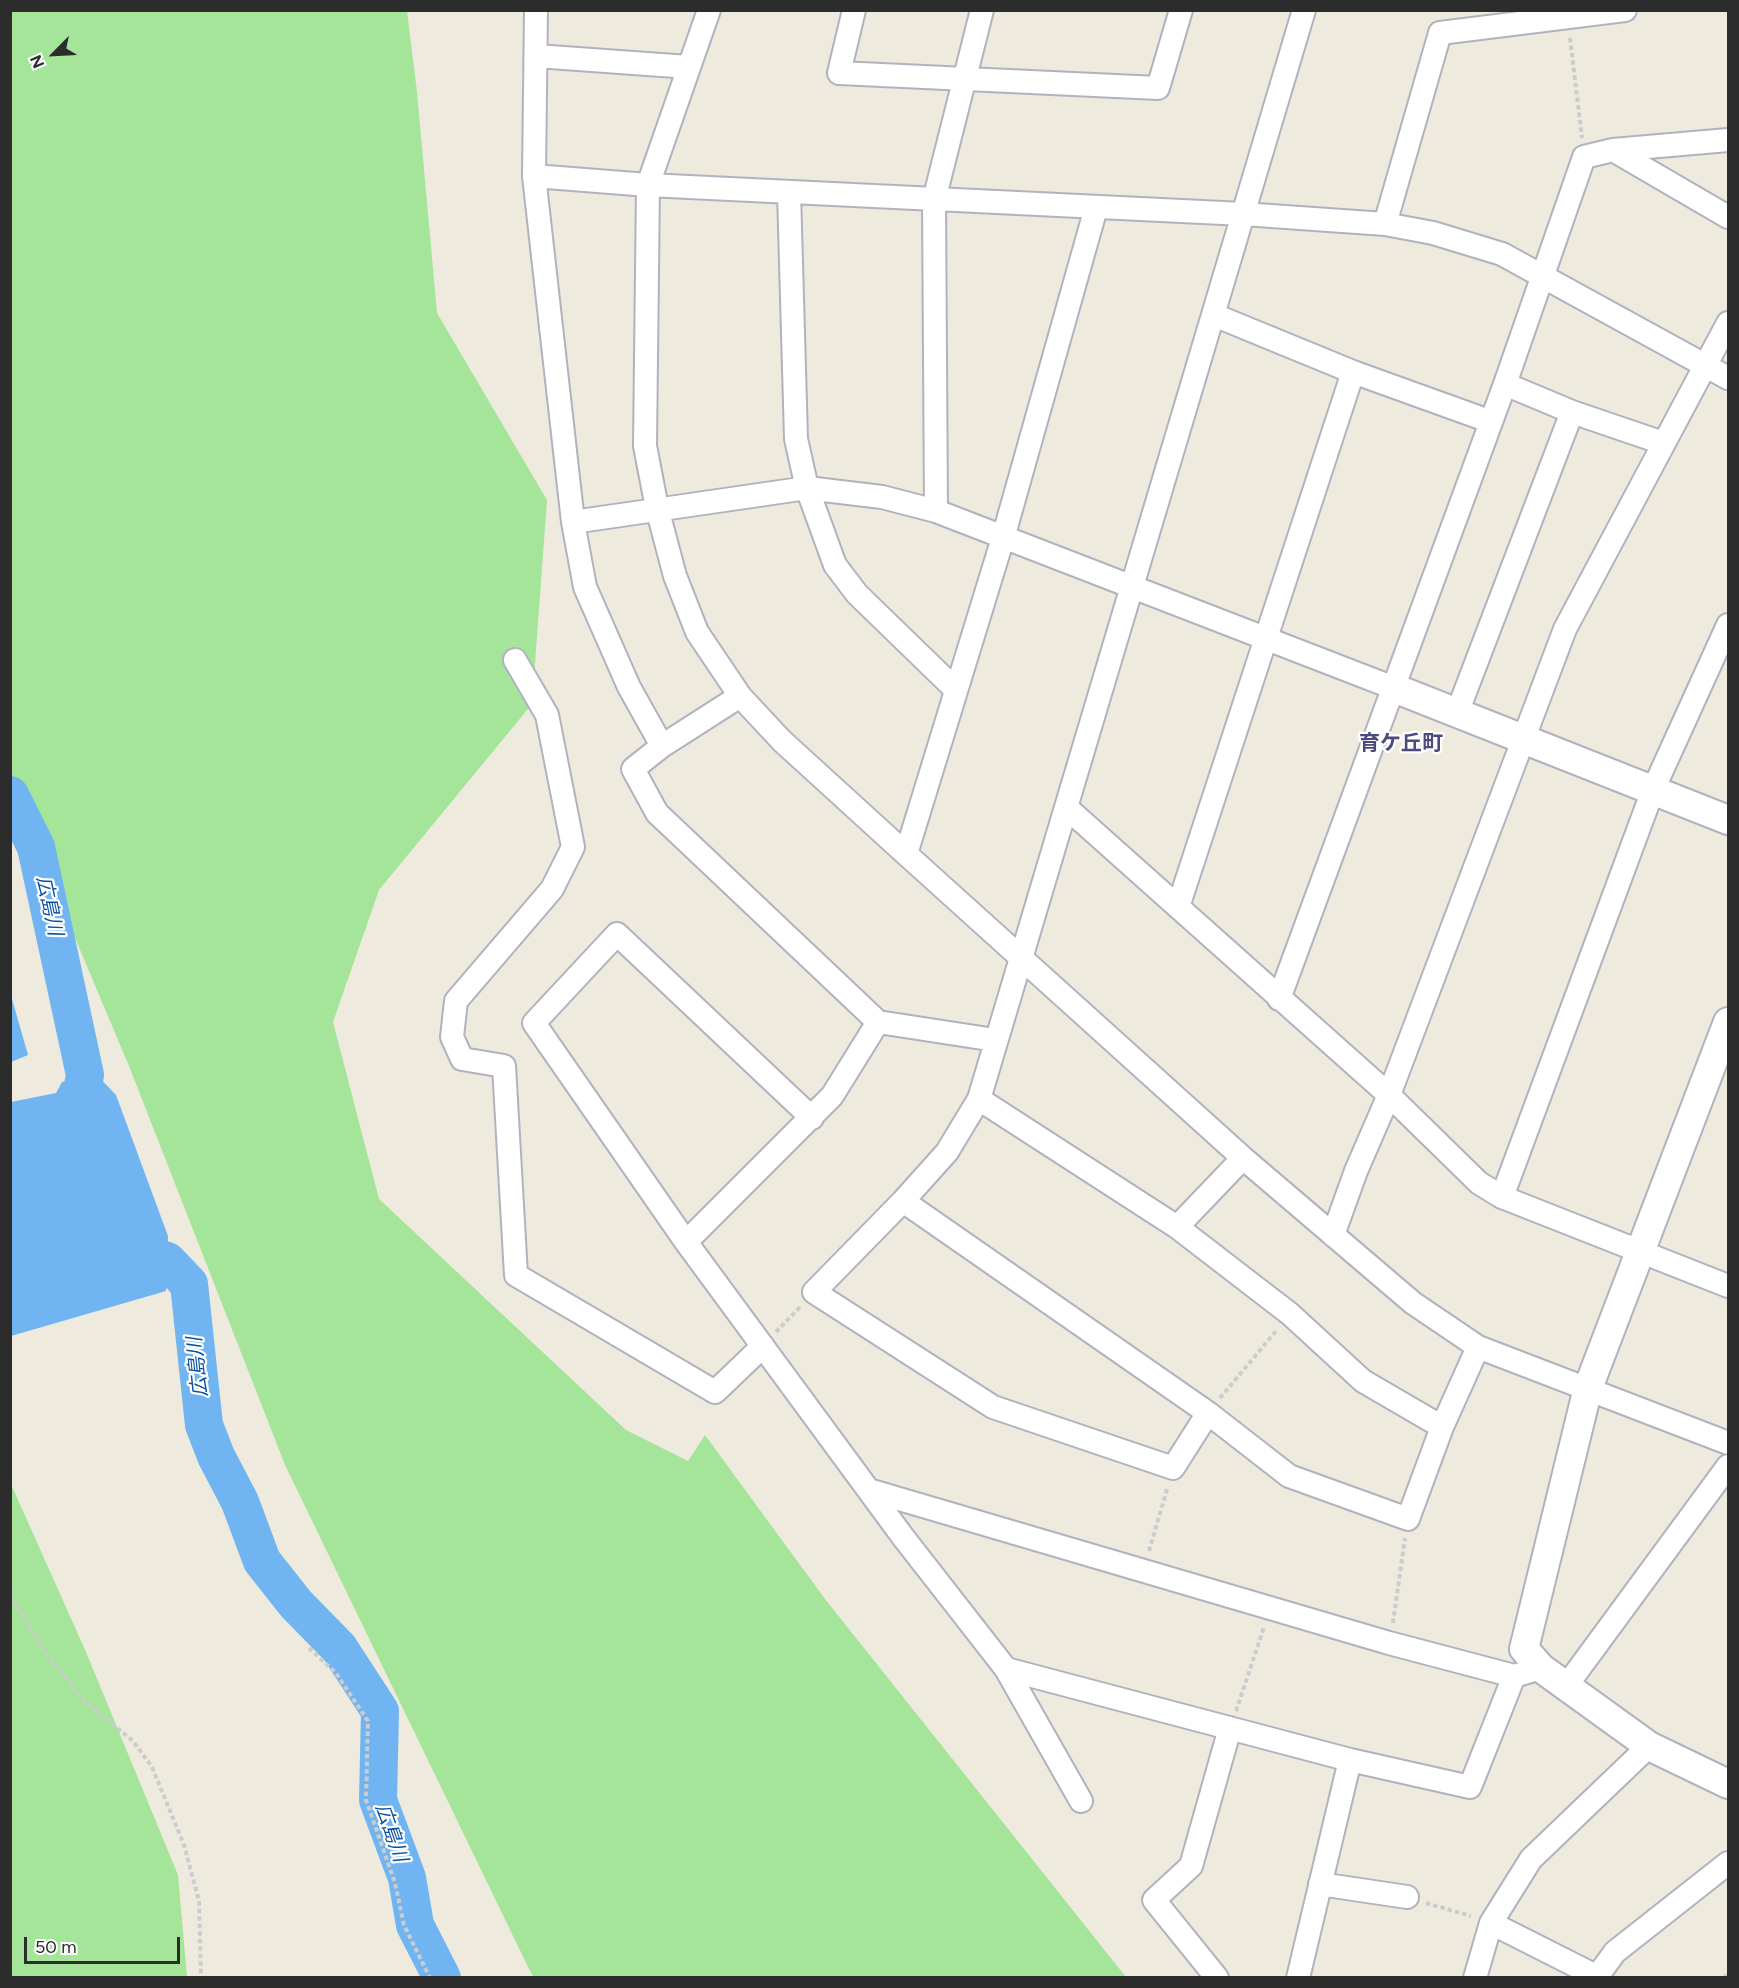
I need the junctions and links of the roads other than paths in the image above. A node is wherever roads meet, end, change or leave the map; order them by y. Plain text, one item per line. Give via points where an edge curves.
1 (536, 10) edge
2 (709, 10) edge
3 (854, 10) edge
4 (982, 10) edge
5 (1181, 10) edge
6 (1304, 10) edge
7 (1625, 10) edge
8 (536, 56) junction
9 (689, 66) junction
10 (964, 78) junction
11 (1728, 140) edge
12 (1613, 150) junction
13 (534, 176) junction
14 (648, 185) junction
15 (789, 192) junction
16 (934, 200) junction
17 (1096, 208) junction
18 (1243, 214) junction
19 (1728, 217) edge
20 (1385, 224) junction
21 (1543, 274) junction
22 (1214, 315) junction
23 (1728, 323) edge
24 (1704, 365) junction
25 (1353, 372) junction
26 (1728, 378) edge
27 (1505, 384) junction
28 (1572, 412) junction
29 (1490, 421) junction
30 (1663, 443) junction
31 (807, 488) junction
32 (657, 508) junction
33 (936, 511) junction
34 (573, 522) junction
35 (1003, 538) junction
36 (1132, 587) junction
37 (1728, 625) edge
38 (1264, 638) junction
39 (515, 660) dead end
40 (1395, 688) junction
41 (956, 690) junction
42 (740, 696) junction
43 (1457, 713) junction
44 (1524, 739) junction
45 (662, 746) junction
46 (1653, 790) junction
47 (1067, 808) junction
48 (1728, 820) edge
49 (906, 854) junction
50 (1178, 907) junction
51 (1020, 956) junction
52 (1279, 999) junction
53 (878, 1022) junction
54 (1728, 1022) edge
55 (995, 1041) junction
56 (1389, 1095) junction
57 (979, 1099) junction
58 (812, 1118) junction
59 (1243, 1158) junction
60 (1502, 1197) junction
61 (903, 1201) junction
62 (1177, 1227) junction
63 (1333, 1235) junction
64 (686, 1242) junction
65 (1641, 1253) junction
66 (1728, 1286) edge
67 (763, 1346) junction
68 (1478, 1347) junction
69 (1588, 1388) junction
70 (1208, 1413) junction
71 (1442, 1427) junction
72 (1728, 1443) edge
73 (1728, 1466) edge
74 (872, 1491) junction
75 (1006, 1669) junction
76 (1528, 1672) junction
77 (1567, 1685) junction
78 (1230, 1728) junction
79 (1649, 1746) junction
80 (1350, 1760) junction
81 (1728, 1784) edge
82 (1081, 1801) dead end
83 (1728, 1863) edge
84 (1320, 1884) junction
85 (1407, 1898) road end
86 (1491, 1923) junction
87 (1217, 1977) edge
88 (1298, 1977) edge
89 (1475, 1977) edge
90 (1596, 1977) edge

1 - 8 street
2 - 9 street
3 - 10 street via 839,73
4 - 10 street
5 - 10 street via 1158,88
6 - 18 street
7 - 20 street via 1440,33
8 - 9 street
8 - 13 street
9 - 14 street
10 - 16 street
11 - 12 street
12 - 19 street
12 - 21 street via 1584,157
13 - 14 street
13 - 34 street
14 - 15 street
14 - 32 street via 645,447
15 - 16 street
15 - 31 street via 796,439
16 - 17 street
16 - 33 street
17 - 18 street
17 - 35 street
18 - 20 street
18 - 22 street
20 - 21 street via 1433,233 1502,254
21 - 24 street
21 - 27 street
22 - 25 street
22 - 36 street
23 - 24 street
24 - 26 street
24 - 30 street
25 - 29 street
25 - 38 street
27 - 28 street
27 - 29 street
28 - 30 street
28 - 43 street
29 - 40 street
30 - 44 street via 1565,630
31 - 32 street
31 - 33 street via 882,497
31 - 41 street via 836,565 857,594
32 - 34 street
32 - 42 street via 675,576 697,632
33 - 35 street
34 - 45 street via 585,587 628,687
35 - 36 street
35 - 41 street
36 - 38 street
36 - 47 street
37 - 46 street
38 - 40 street
38 - 50 street
39 - 67 street via 548,715 573,847 552,889 456,1001 452,1038 462,1059 504,1066 516,1275 715,1392
40 - 43 street
40 - 52 street
41 - 49 street
42 - 45 street
42 - 49 street via 782,741
43 - 44 street
44 - 46 street
44 - 56 street
45 - 53 street via 633,769 657,813
46 - 48 street
46 - 60 street
47 - 50 street
47 - 51 street
49 - 51 street
50 - 52 street
51 - 55 street
51 - 59 street
52 - 56 street
53 - 55 street
53 - 58 street via 832,1096
54 - 65 street
55 - 57 street
56 - 60 street via 1479,1183
56 - 63 street
57 - 61 street via 947,1152
57 - 62 street
58 - 64 street
58 - 64 street via 617,934 534,1023
59 - 62 street
59 - 63 street
60 - 65 street
61 - 70 street
61 - 70 street via 814,1292 993,1407 1173,1468
62 - 71 street via 1290,1314 1363,1381
63 - 68 street via 1413,1303
64 - 67 street
65 - 66 street
65 - 69 street
67 - 74 street
68 - 69 street
68 - 71 street
69 - 72 street
69 - 76 street via 1524,1649
70 - 71 street via 1289,1476 1408,1520
73 - 77 street
74 - 75 street
74 - 76 street via 1389,1643
75 - 78 street
75 - 82 street
76 - 77 street
76 - 80 street via 1470,1787
77 - 79 street
78 - 80 street
78 - 87 street via 1191,1866 1154,1900
79 - 81 street
79 - 86 street via 1531,1859
80 - 84 street
83 - 90 street via 1615,1952
84 - 85 street
84 - 88 street
86 - 89 street
86 - 90 street

